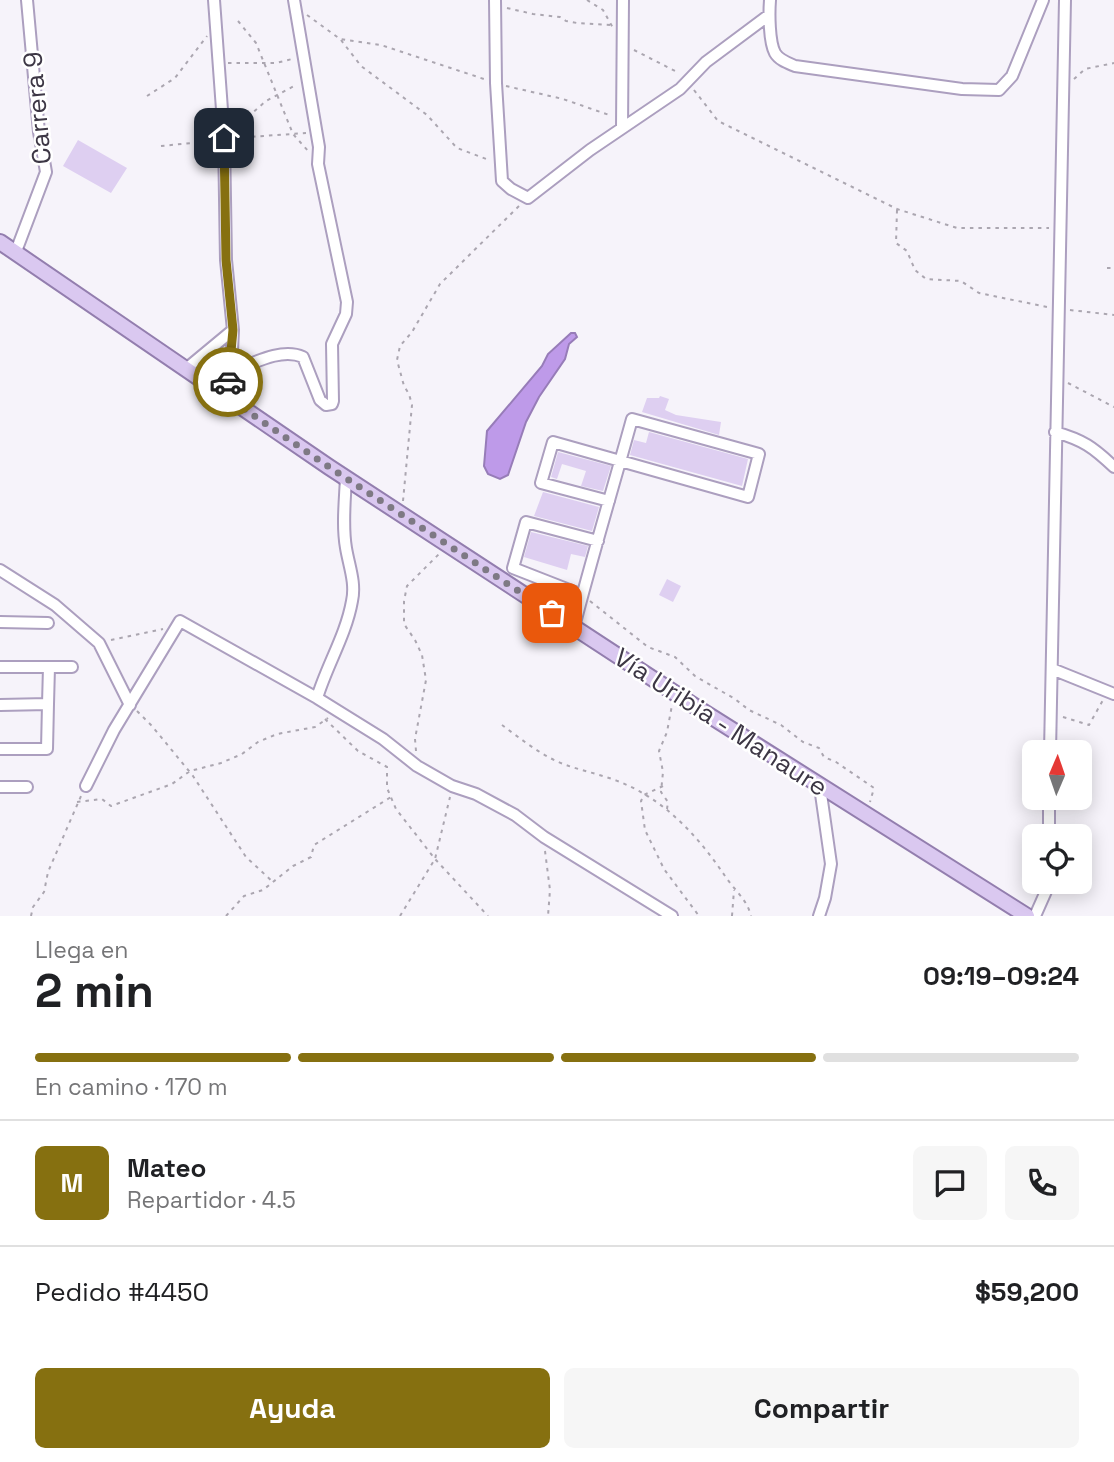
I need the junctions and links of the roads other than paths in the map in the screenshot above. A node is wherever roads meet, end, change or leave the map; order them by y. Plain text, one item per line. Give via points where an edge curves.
1 (27, 0) edge
2 (214, 0) edge
3 (622, 0) edge
4 (770, 0) edge
5 (1043, 0) edge
6 (1065, 0) edge
7 (294, 3) edge
8 (495, 3) edge
9 (769, 15) junction
10 (622, 124) junction
11 (0, 242) edge
12 (15, 254) junction
13 (233, 330) junction
14 (186, 369) junction
15 (231, 372) junction
16 (225, 396) junction
17 (1055, 432) junction
18 (620, 461) junction
19 (1114, 467) edge
20 (346, 478) junction
21 (609, 501) junction
22 (598, 541) junction
23 (0, 569) edge
24 (582, 595) junction
25 (0, 622) edge
26 (48, 623) dead end
27 (574, 627) junction
28 (0, 667) edge
29 (49, 667) junction
30 (72, 667) dead end
31 (1052, 669) junction
32 (1109, 693) edge
33 (317, 698) junction
34 (48, 704) junction
35 (0, 705) edge
36 (130, 705) junction
37 (1050, 740) edge
38 (0, 749) edge
39 (86, 786) road end
40 (0, 787) edge
41 (27, 787) dead end
42 (820, 787) junction
43 (1046, 894) edge
44 (672, 916) edge
45 (819, 916) edge
46 (1027, 916) edge
47 (1035, 916) edge

1 - 12 street, Carrera 9 via 38,132 46,172
2 - 13 street
3 - 10 street
4 - 9 street
5 - 9 street via 1012,76 999,90 795,66 775,53
6 - 17 street
7 - 15 street via 320,147 318,164 347,302 332,344 332,404 320,400 303,357 296,353
8 - 10 street via 502,181 528,198
9 - 10 street via 706,62 688,82
11 - 12 main road, Vía Uribia - Manaure
12 - 14 main road, Vía Uribia - Manaure
13 - 14 street
13 - 15 street
14 - 16 main road, Vía Uribia - Manaure
15 - 16 street
16 - 20 main road, Vía Uribia - Manaure
17 - 19 street via 1094,447
17 - 31 street
18 - 18 street via 632,419 759,454 748,497
18 - 21 street
18 - 21 street via 553,442 541,483
20 - 27 main road, Vía Uribia - Manaure
20 - 33 street via 345,535 353,600
21 - 22 street
22 - 24 street
22 - 24 street via 526,522 513,568
23 - 36 street via 55,605 99,643
24 - 27 street
25 - 26 street
27 - 42 main road, Vía Uribia - Manaure
28 - 29 street
29 - 30 street
29 - 34 street
31 - 32 street
31 - 37 street
33 - 36 street via 180,621
33 - 44 street via 417,766 515,815
34 - 35 street
34 - 38 street via 47,749
36 - 39 street
40 - 41 street
42 - 45 street via 831,864
42 - 46 main road, Vía Uribia - Manaure
43 - 47 street

